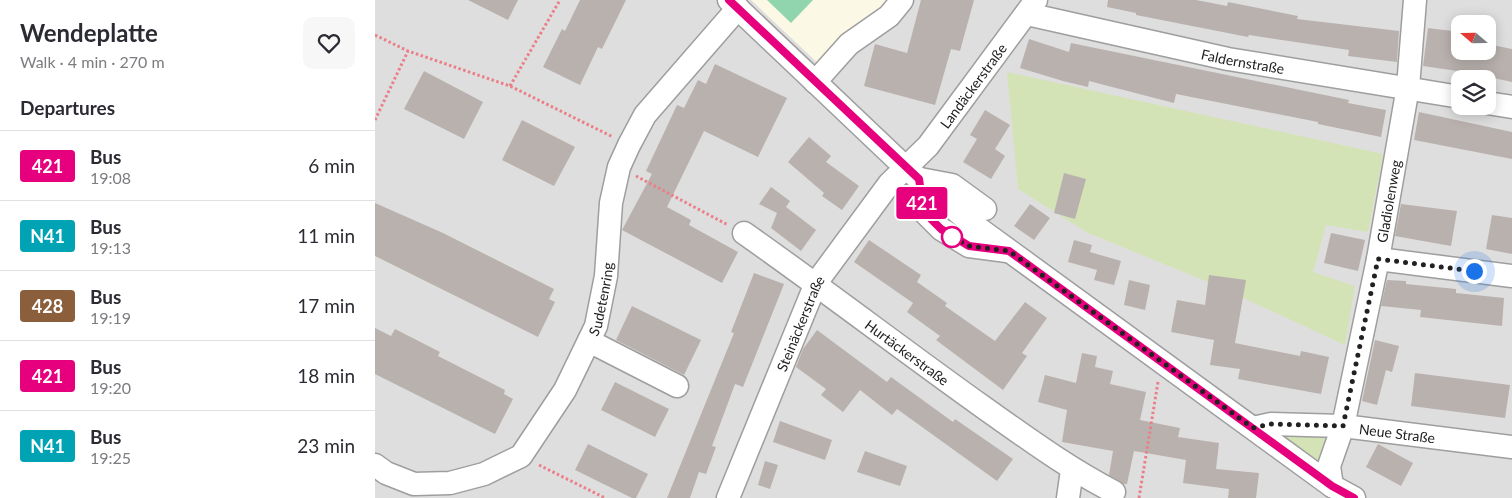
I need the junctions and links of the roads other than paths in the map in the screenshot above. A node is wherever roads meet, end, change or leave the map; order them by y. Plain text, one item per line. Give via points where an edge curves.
1 (902, 0) edge
2 (1415, 0) edge
3 (733, 4) edge
4 (1032, 7) edge
5 (815, 82) junction
6 (1408, 87) junction
7 (1451, 95) edge
8 (1496, 104) edge
9 (1512, 107) edge
10 (912, 173) junction
11 (985, 209) dead end
12 (744, 233) road end
13 (1378, 259) junction
14 (1512, 276) edge
15 (816, 283) junction
16 (589, 341) junction
17 (677, 386) dead end
18 (1343, 426) junction
19 (1253, 428) junction
20 (1512, 446) edge
21 (375, 465) edge
22 (1072, 470) junction
23 (1332, 486) junction
24 (411, 491) edge
25 (1114, 492) dead end
26 (728, 498) edge
27 (1068, 498) edge
28 (1354, 498) edge

1 - 5 street via 889,16 849,44
2 - 6 street, Gladiolenweg
3 - 5 street
3 - 16 street, Sudetenring via 645,115 619,168 611,203 606,276 596,326
4 - 6 street, Faldernstraße via 1228,59
4 - 10 street, Landäckerstraße via 928,146
5 - 10 street
6 - 7 street, Faldernstraße
6 - 13 street, Gladiolenweg
8 - 9 street
10 - 11 street via 952,185
10 - 15 street, Steinäckerstraße via 889,184
10 - 19 street via 1009,251
12 - 15 street, Hurtäckerstraße
13 - 14 street
13 - 18 street, Gladiolenweg
15 - 22 street, Hurtäckerstraße via 909,355
15 - 26 street, Steinäckerstraße
16 - 17 street
16 - 24 street, Sudetenring via 565,390 521,456 484,474
18 - 19 street, Neue Straße via 1271,424
18 - 20 street, Neue Straße
18 - 23 street, Gladiolenweg via 1329,466
19 - 23 street
21 - 24 street
22 - 25 street, Hurtäckerstraße
22 - 27 street
23 - 28 street

